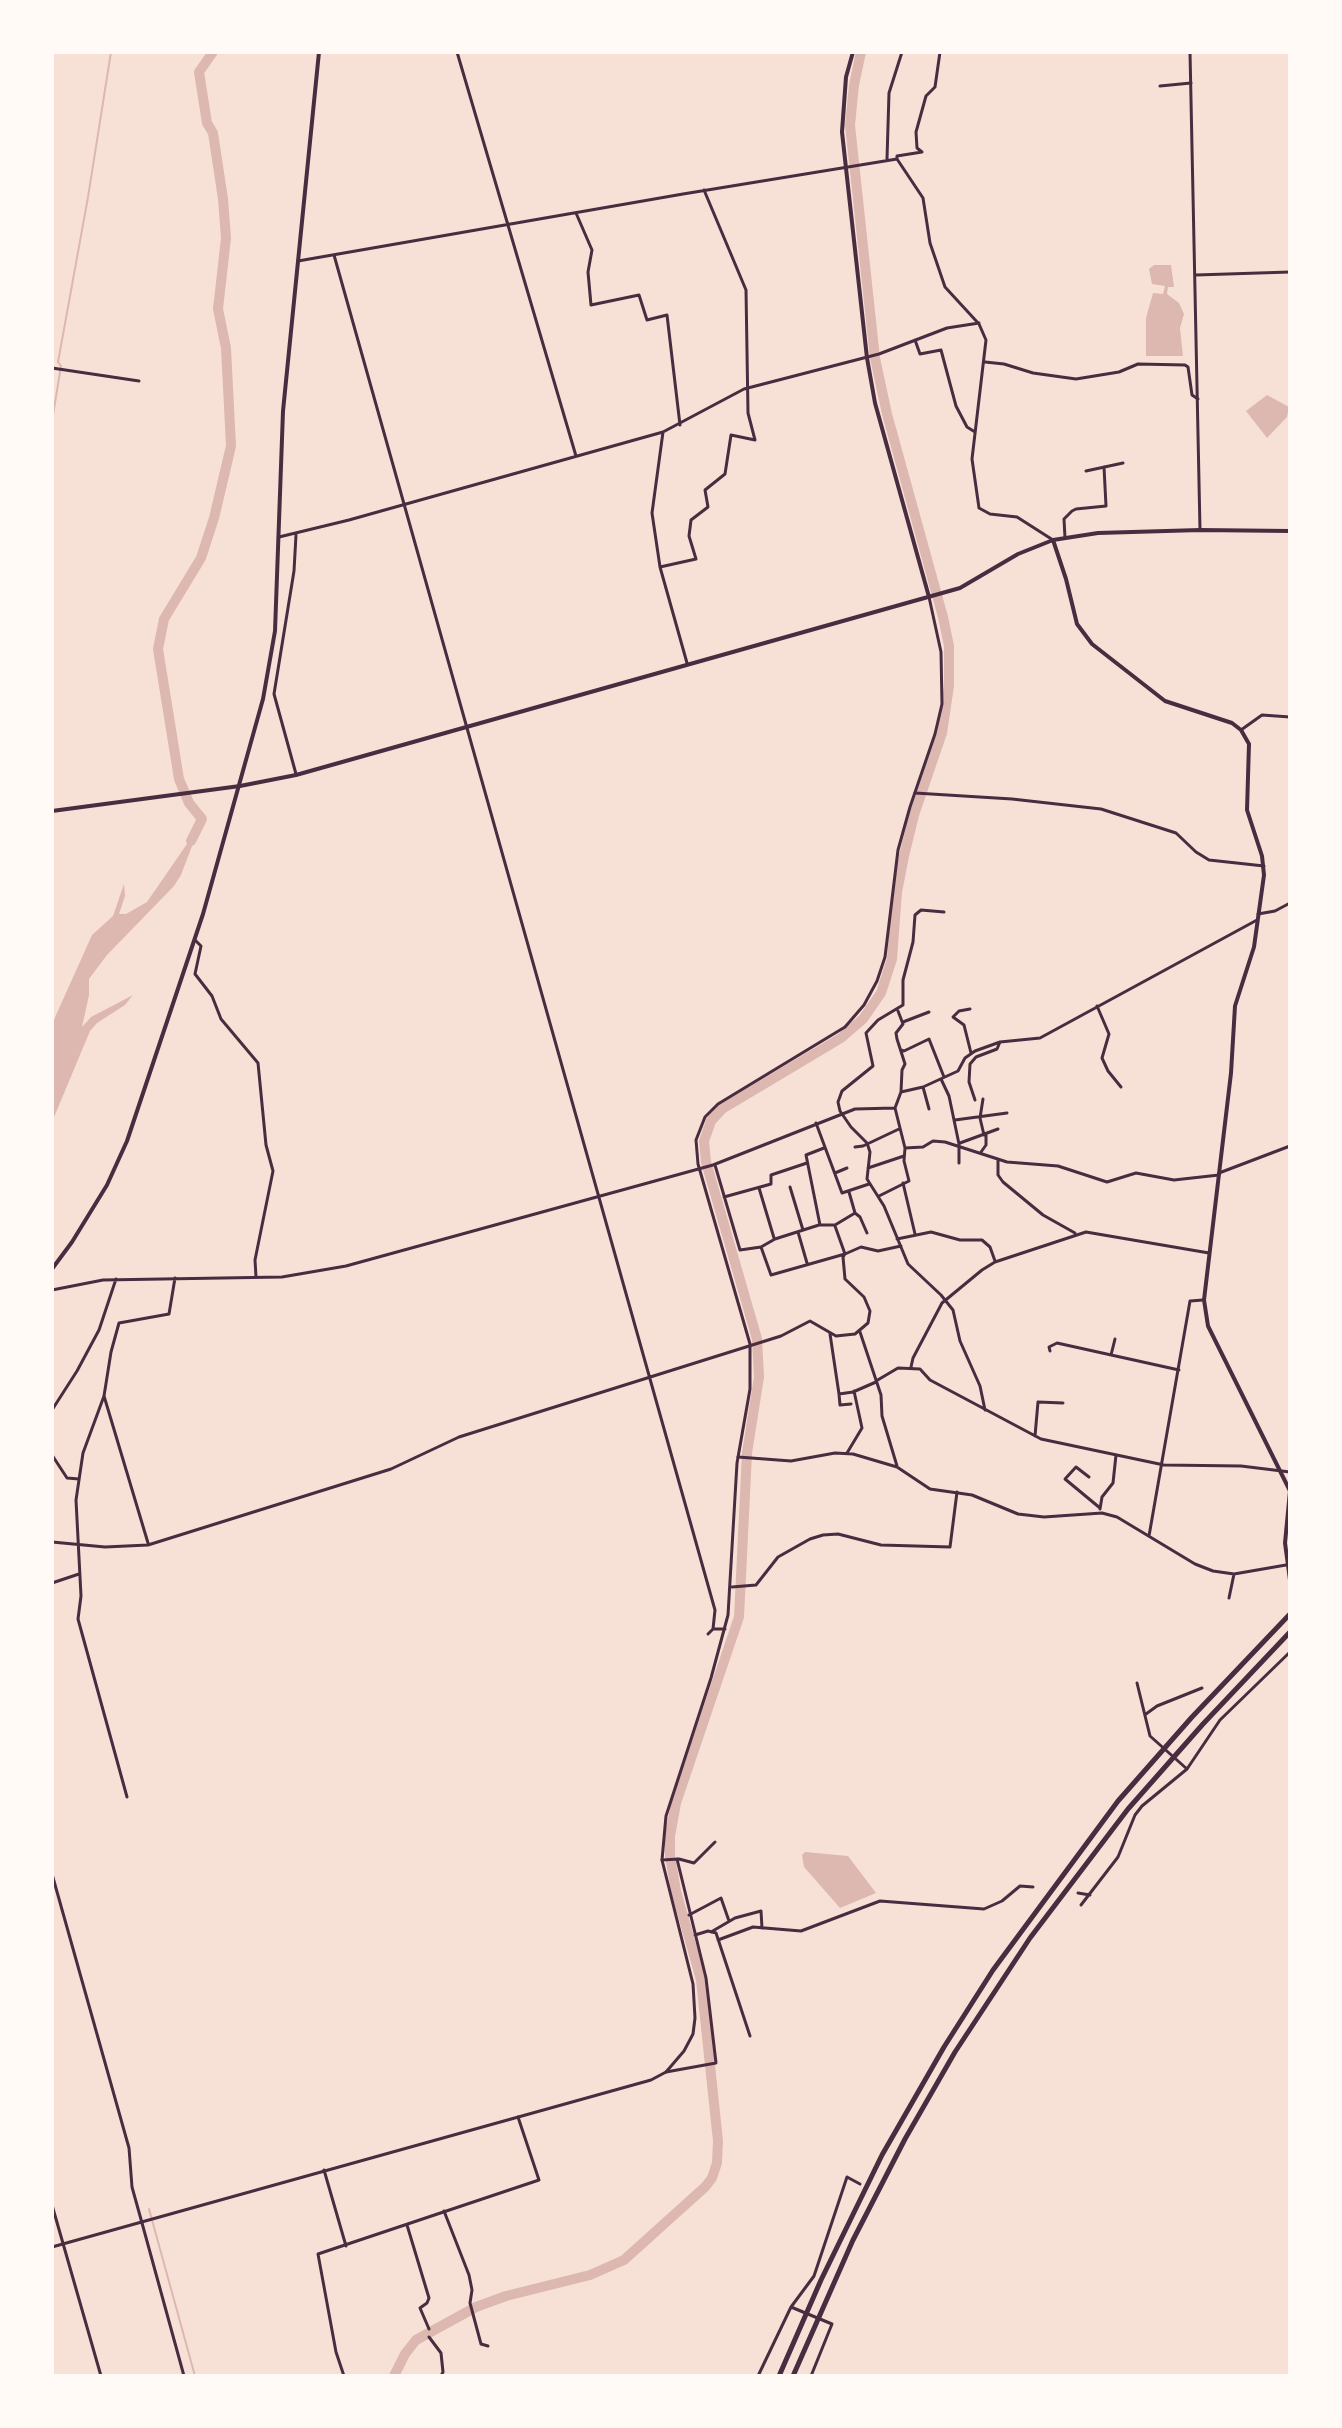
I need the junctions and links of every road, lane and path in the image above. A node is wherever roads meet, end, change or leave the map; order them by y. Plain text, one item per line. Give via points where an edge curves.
1 (319, 52) edge
2 (457, 52) edge
3 (853, 52) edge
4 (902, 52) edge
5 (940, 52) edge
6 (1190, 52) edge
7 (1191, 83) junction
8 (1160, 86) dead end
9 (887, 159) junction
10 (897, 159) junction
11 (847, 166) junction
12 (704, 190) junction
13 (576, 213) junction
14 (506, 225) junction
15 (334, 255) junction
16 (298, 262) junction
17 (1290, 272) edge
18 (1196, 275) junction
19 (979, 323) junction
20 (915, 340) junction
21 (868, 357) junction
22 (985, 362) junction
23 (53, 369) edge
24 (139, 381) dead end
25 (750, 390) junction
26 (1198, 399) junction
27 (680, 425) junction
28 (663, 432) junction
29 (975, 432) junction
30 (576, 456) junction
31 (1123, 463) dead end
32 (1104, 467) junction
33 (1086, 471) dead end
34 (404, 505) junction
35 (1200, 530) junction
36 (1290, 531) edge
37 (296, 535) junction
38 (279, 537) junction
39 (1065, 538) junction
40 (1053, 540) junction
41 (660, 567) junction
42 (931, 596) junction
43 (687, 666) junction
44 (1290, 717) edge
45 (467, 728) junction
46 (1241, 730) junction
47 (296, 775) junction
48 (240, 786) junction
49 (916, 794) junction
50 (52, 811) edge
51 (1264, 866) junction
52 (1290, 903) edge
53 (944, 912) dead end
54 (1257, 917) junction
55 (195, 940) junction
56 (1097, 1006) junction
57 (897, 1009) junction
58 (970, 1009) dead end
59 (929, 1012) dead end
60 (902, 1022) junction
61 (1000, 1042) junction
62 (901, 1050) junction
63 (971, 1053) junction
64 (943, 1078) junction
65 (923, 1087) junction
66 (1121, 1087) dead end
67 (901, 1092) junction
68 (983, 1099) dead end
69 (975, 1100) dead end
70 (895, 1108) junction
71 (929, 1109) dead end
72 (1007, 1113) dead end
73 (842, 1114) junction
74 (980, 1118) junction
75 (954, 1120) junction
76 (816, 1123) junction
77 (908, 1124) dead end
78 (899, 1127) junction
79 (998, 1129) dead end
80 (985, 1134) junction
81 (867, 1143) junction
82 (958, 1145) junction
83 (1290, 1146) edge
84 (855, 1147) dead end
85 (824, 1148) junction
86 (905, 1148) junction
87 (981, 1152) junction
88 (904, 1156) junction
89 (998, 1160) junction
90 (807, 1163) junction
91 (959, 1163) dead end
92 (714, 1165) junction
93 (847, 1168) dead end
94 (868, 1168) junction
95 (701, 1169) junction
96 (834, 1173) junction
97 (1219, 1174) junction
98 (903, 1183) junction
99 (869, 1184) junction
100 (790, 1187) dead end
101 (759, 1188) junction
102 (849, 1192) junction
103 (599, 1197) junction
104 (723, 1197) junction
105 (878, 1197) junction
106 (855, 1213) junction
107 (820, 1225) junction
108 (835, 1225) junction
109 (801, 1231) junction
110 (867, 1233) dead end
111 (1076, 1234) junction
112 (915, 1235) junction
113 (775, 1239) junction
114 (897, 1239) junction
115 (901, 1246) junction
116 (761, 1247) junction
117 (1209, 1253) junction
118 (845, 1254) junction
119 (995, 1262) junction
120 (807, 1263) junction
121 (52, 1269) edge
122 (256, 1277) junction
123 (175, 1278) junction
124 (116, 1279) junction
125 (52, 1290) edge
126 (946, 1299) junction
127 (1204, 1300) junction
128 (172, 1302) junction
129 (176, 1308) dead end
130 (860, 1332) junction
131 (830, 1334) junction
132 (1115, 1339) dead end
133 (751, 1344) junction
134 (1050, 1351) dead end
135 (1111, 1355) junction
136 (911, 1368) junction
137 (1179, 1370) junction
138 (650, 1378) junction
139 (876, 1381) junction
140 (854, 1391) junction
141 (839, 1394) junction
142 (104, 1396) junction
143 (1063, 1403) dead end
144 (851, 1404) dead end
145 (52, 1410) edge
146 (985, 1410) junction
147 (1035, 1436) junction
148 (847, 1453) junction
149 (52, 1455) edge
150 (1116, 1455) junction
151 (740, 1457) junction
152 (1164, 1465) junction
153 (897, 1467) junction
154 (1282, 1472) junction
155 (1290, 1472) edge
156 (1089, 1477) dead end
157 (79, 1479) junction
158 (957, 1492) junction
159 (1100, 1508) junction
160 (1099, 1513) junction
161 (1149, 1536) junction
162 (52, 1542) edge
163 (77, 1545) junction
164 (148, 1545) junction
165 (1286, 1565) junction
166 (79, 1574) junction
167 (1234, 1574) junction
168 (1290, 1580) edge
169 (52, 1583) edge
170 (734, 1587) junction
171 (1229, 1598) dead end
172 (1288, 1616) edge
173 (713, 1629) junction
174 (725, 1629) junction
175 (1290, 1632) edge
176 (708, 1634) dead end
177 (1290, 1652) edge
178 (1137, 1683) dead end
179 (1202, 1688) dead end
180 (1146, 1714) junction
181 (1187, 1769) junction
182 (127, 1797) dead end
183 (715, 1842) dead end
184 (676, 1859) junction
185 (664, 1860) junction
186 (52, 1874) edge
187 (1033, 1887) dead end
188 (1078, 1893) dead end
189 (1090, 1895) junction
190 (1081, 1905) dead end
191 (689, 1915) junction
192 (729, 1921) junction
193 (762, 1928) junction
194 (711, 1932) junction
195 (695, 1935) junction
196 (718, 1940) junction
197 (750, 2036) dead end
198 (666, 2072) junction
199 (518, 2117) junction
200 (324, 2170) junction
201 (860, 2184) dead end
202 (52, 2205) edge
203 (444, 2211) junction
204 (142, 2223) junction
205 (407, 2225) junction
206 (63, 2244) junction
207 (346, 2246) junction
208 (52, 2247) edge
209 (791, 2307) junction
210 (429, 2329) dead end
211 (429, 2337) dead end
212 (488, 2346) dead end
213 (101, 2376) edge
214 (184, 2376) edge
215 (344, 2376) edge
216 (441, 2376) edge
217 (758, 2376) edge
218 (779, 2376) edge
219 (793, 2376) edge
220 (811, 2376) edge

1 - 16 main road
2 - 14 street
3 - 11 main road via 843,106
4 - 9 street via 889,90
5 - 10 street via 935,87 926,96 916,132 922,152
6 - 7 street
7 - 8 street
7 - 18 street
9 - 10 street
9 - 11 street
10 - 19 street via 923,198 930,243 945,287
11 - 12 street
11 - 21 main road
12 - 13 street
12 - 25 street via 746,290
13 - 14 street
13 - 27 street via 592,250 591,305 639,295 647,320 667,315
14 - 15 street
14 - 30 street
15 - 16 street
15 - 34 street
16 - 38 main road via 283,411
17 - 18 street
18 - 26 street
19 - 20 street
19 - 22 street via 986,340
20 - 21 street
20 - 29 street via 920,354 941,350 956,406
21 - 25 street
21 - 42 main road via 875,403
22 - 26 street via 1076,379 1138,364 1185,365 1192,395
22 - 29 street
23 - 24 street
25 - 27 street
25 - 41 street via 748,413 755,440 731,435 725,474 705,490 708,507 691,520 689,536 696,559
26 - 35 street
27 - 28 street
28 - 30 street
28 - 41 street via 652,513
29 - 40 street via 972,465 979,508 1017,517
30 - 34 street
31 - 32 street
32 - 33 street
32 - 39 street via 1106,506 1072,511 1064,519
34 - 37 street
34 - 45 street
35 - 36 main road
35 - 39 main road
37 - 38 street
37 - 47 street via 274,694
38 - 48 main road via 275,631
39 - 40 main road
40 - 42 main road via 968,584
40 - 46 main road via 1077,624 1092,644 1165,701
41 - 43 street
42 - 43 main road
42 - 49 street via 943,694
43 - 45 main road
44 - 46 street via 1262,715
45 - 47 main road
45 - 103 street
46 - 51 main road via 1250,753 1248,814
47 - 48 main road
48 - 50 main road
48 - 55 main road
49 - 51 street via 1101,809 1176,833 1209,860
49 - 95 street via 893,878 885,957 871,994 838,1032 712,1109 696,1140
51 - 54 main road
52 - 54 street
53 - 57 street via 921,910 915,915 903,1005
54 - 56 street
54 - 97 main road via 1254,947 1235,1006
55 - 121 main road via 127,1141 107,1185
55 - 122 street via 201,946 195,974 221,1019 258,1063 273,1171
56 - 61 street via 1040,1038
56 - 66 street via 1109,1034 1102,1058
57 - 60 street
57 - 73 street via 866,1033 873,1066 841,1093
58 - 63 street via 953,1017 964,1025
59 - 60 street
60 - 62 street via 896,1033
61 - 63 street
61 - 69 street via 970,1064
62 - 64 street via 929,1039
62 - 67 street
63 - 64 street via 958,1071
64 - 65 street
64 - 75 street
65 - 67 street
65 - 71 street
67 - 70 street
68 - 74 street
70 - 73 street
70 - 78 street
72 - 74 street
73 - 76 street
73 - 81 street
74 - 75 street
74 - 80 street
75 - 82 street
76 - 85 street
76 - 92 street
77 - 78 street
78 - 81 street
78 - 86 street
79 - 80 street
80 - 82 street
80 - 87 street
81 - 84 street
81 - 94 street
82 - 86 street via 939,1141
82 - 87 street
82 - 91 street
83 - 97 street
85 - 90 street via 806,1155
85 - 96 street
86 - 88 street
87 - 89 street
88 - 94 street
88 - 98 street via 909,1181
89 - 97 street via 1058,1166 1107,1182 1136,1173 1174,1180
89 - 111 street via 1003,1182 1035,1210
90 - 101 street via 771,1175 771,1184
90 - 107 street
92 - 95 street
92 - 104 street
93 - 96 street
94 - 99 street
95 - 103 street
95 - 133 street
96 - 102 street via 842,1193
97 - 117 main road
98 - 105 street
98 - 112 street
99 - 102 street
99 - 105 street
100 - 109 street
101 - 104 street
101 - 113 street
102 - 106 street
103 - 122 street via 369,1261 292,1276
103 - 138 street
104 - 116 street via 740,1250
105 - 114 street
106 - 108 street
106 - 110 street
107 - 108 street
107 - 109 street
108 - 118 street
109 - 113 street
109 - 120 street
111 - 117 street
111 - 119 street
112 - 114 street
112 - 119 street via 931,1232 982,1240
113 - 116 street
114 - 115 street
115 - 118 street via 878,1251 861,1247
115 - 126 street via 911,1268
116 - 120 street via 771,1275
117 - 127 main road
118 - 120 street
118 - 130 street via 845,1279 870,1311
119 - 126 street
122 - 123 street
123 - 124 street
123 - 128 street
124 - 125 street
124 - 145 street via 99,1330
126 - 136 street
126 - 146 street
127 - 137 street via 1190,1301
127 - 154 main road via 1208,1326 1226,1367
128 - 129 street
128 - 142 street via 169,1314 119,1323
130 - 131 street
130 - 139 street
131 - 133 street via 810,1321
131 - 141 street
132 - 135 street
133 - 138 street
133 - 151 street
134 - 135 street via 1057,1343
135 - 137 street
136 - 139 street via 898,1368
136 - 146 street
137 - 152 street
138 - 164 street via 459,1437 391,1469
138 - 173 street via 715,1610
139 - 140 street
139 - 153 street
140 - 141 street
140 - 148 street via 862,1428
141 - 144 street via 840,1405
142 - 157 street
142 - 164 street
143 - 147 street via 1038,1402
146 - 147 street
147 - 150 street
148 - 151 street via 791,1461
148 - 153 street
149 - 157 street via 67,1478
150 - 152 street
150 - 159 street via 1113,1483
151 - 170 street
152 - 154 street
152 - 161 street
153 - 158 street via 923,1486
154 - 155 street
154 - 165 main road via 1290,1491
156 - 159 street via 1076,1467 1065,1479
157 - 163 street
158 - 160 street via 1018,1514
158 - 170 street via 950,1547 881,1545 823,1535 778,1557 760,1582
159 - 160 street
160 - 161 street
161 - 167 street via 1195,1564
162 - 163 street
163 - 164 street
163 - 166 street
165 - 167 street
165 - 168 main road
166 - 169 street
166 - 182 street via 79,1624
167 - 171 street
170 - 174 street
172 - 218 highway via 1118,1801 993,1970 882,2155
173 - 174 street
173 - 176 street
174 - 185 street via 666,1816
175 - 219 highway via 1128,1809 1030,1938 905,2139
177 - 181 street via 1220,1720
178 - 180 street
179 - 180 street
180 - 181 street via 1150,1736
181 - 189 street via 1135,1815 1118,1857
183 - 184 street via 696,1862
184 - 185 street
184 - 191 street
185 - 198 street via 688,1960 695,2018 684,2051
186 - 204 street via 129,2148
187 - 193 street via 1020,1886 984,1909 880,1901 801,1931
188 - 189 street
189 - 190 street
191 - 192 street via 721,1898
191 - 195 street
192 - 193 street via 761,1911
192 - 194 street
193 - 196 street
194 - 195 street
194 - 196 street
195 - 198 street via 716,2063
196 - 197 street
198 - 199 street
199 - 200 street
199 - 203 street via 539,2180
200 - 204 street
200 - 207 street
201 - 209 street via 847,2177 814,2276
202 - 206 street
203 - 205 street
203 - 212 street via 469,2275 481,2344
204 - 206 street
204 - 214 street
205 - 207 street
205 - 210 street via 429,2298 420,2308
206 - 208 street
206 - 213 street
207 - 215 street via 318,2254
209 - 217 street
209 - 220 street via 832,2324
211 - 216 street via 441,2353

